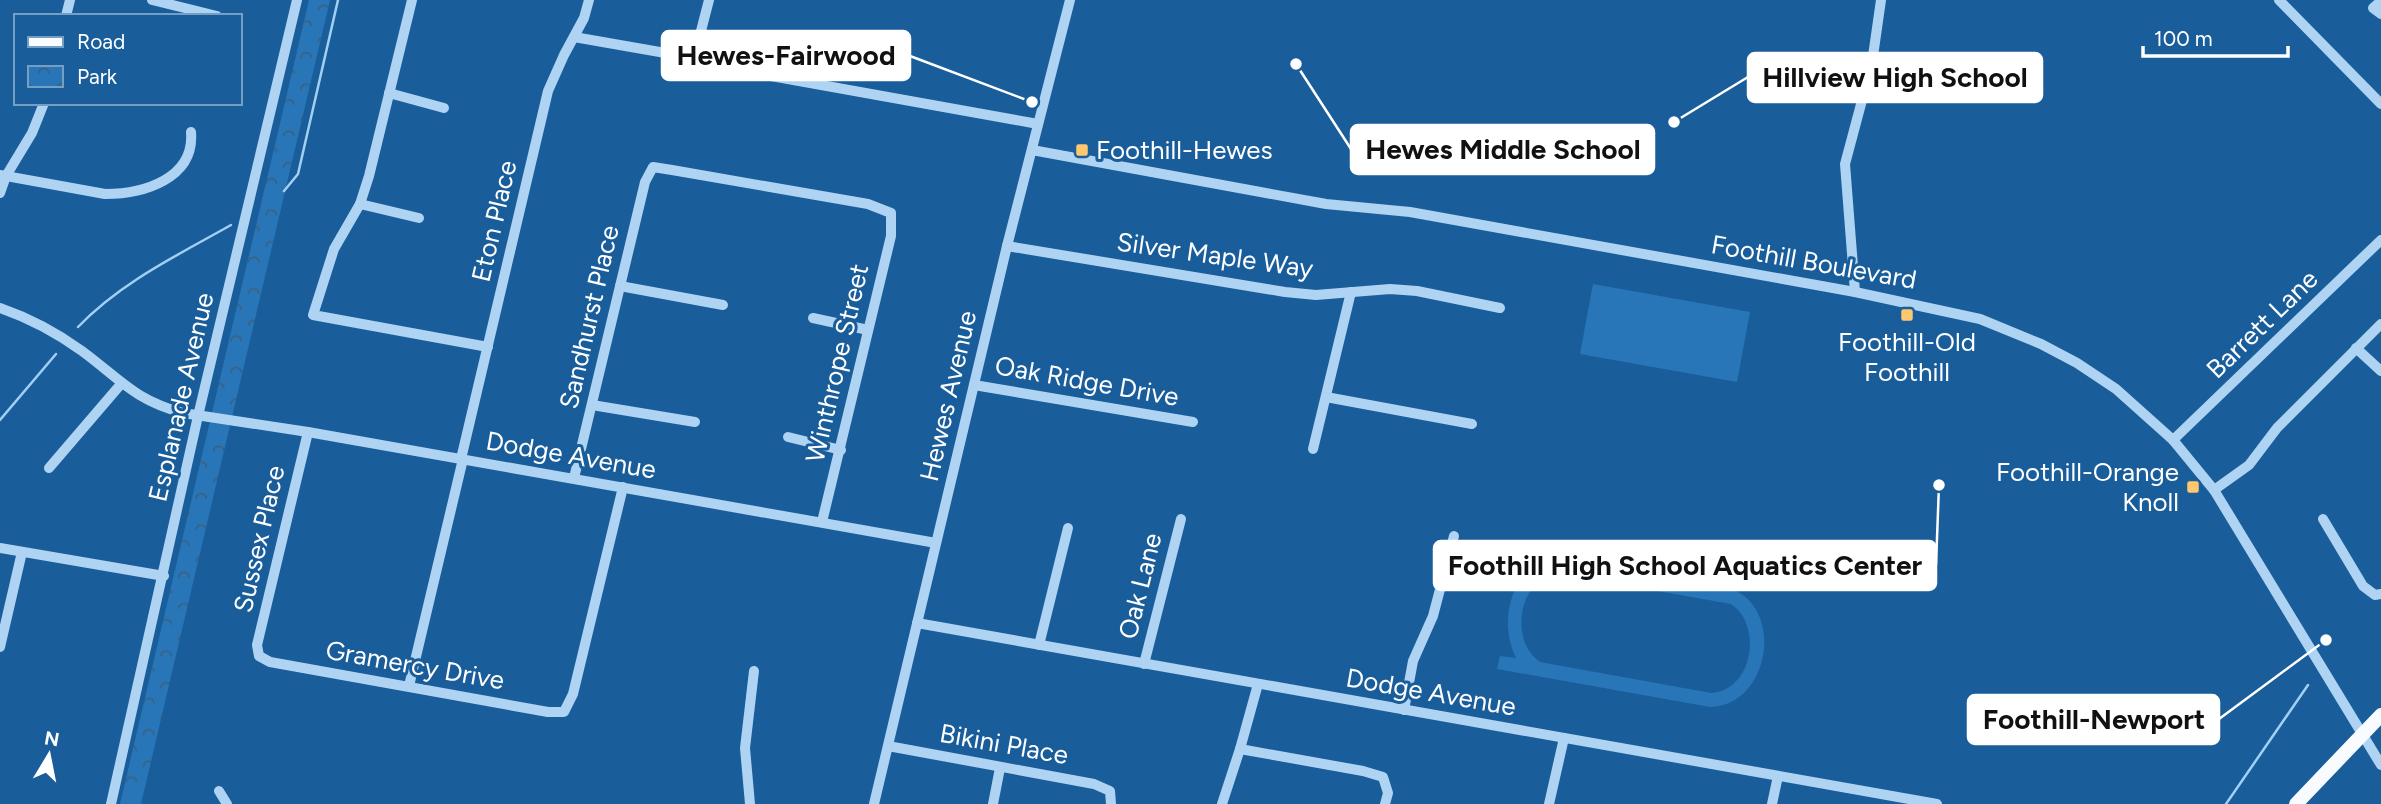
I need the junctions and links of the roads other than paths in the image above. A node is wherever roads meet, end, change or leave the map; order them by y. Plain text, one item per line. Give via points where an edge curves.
1 (152, 0) edge
2 (297, 0) edge
3 (412, 0) edge
4 (590, 0) edge
5 (709, 0) edge
6 (1070, 0) edge
7 (1881, 0) edge
8 (2381, 1) edge
9 (2286, 3) edge
10 (209, 14) edge
11 (2381, 14) edge
12 (574, 37) junction
13 (760, 74) dead end
14 (389, 93) junction
15 (2381, 103) edge
16 (43, 105) edge
17 (444, 108) dead end
18 (1038, 124) junction
19 (191, 132) dead end
20 (1032, 150) junction
21 (3, 176) edge
22 (0, 193) edge
23 (360, 204) junction
24 (891, 213) joint
25 (419, 218) dead end
26 (2381, 240) edge
27 (1007, 246) junction
28 (620, 286) junction
29 (1352, 292) junction
30 (1855, 292) junction
31 (723, 304) dead end
32 (0, 308) edge
33 (1500, 309) dead end
34 (813, 318) dead end
35 (2381, 324) edge
36 (868, 330) junction
37 (488, 347) junction
38 (2357, 348) junction
39 (2381, 372) edge
40 (121, 384) junction
41 (974, 386) junction
42 (1326, 397) junction
43 (592, 405) junction
44 (198, 416) junction
45 (695, 422) dead end
46 (1194, 422) dead end
47 (1472, 424) dead end
48 (308, 432) junction
49 (788, 437) dead end
50 (2173, 440) junction
51 (1313, 449) dead end
52 (841, 450) junction
53 (462, 459) junction
54 (49, 468) dead end
55 (574, 478) junction
56 (623, 487) junction
57 (2214, 490) junction
58 (1181, 519) dead end
59 (2323, 519) dead end
60 (822, 522) junction
61 (1068, 528) dead end
62 (1454, 536) dead end
63 (936, 543) junction
64 (0, 548) edge
65 (22, 552) junction
66 (164, 576) junction
67 (2381, 594) edge
68 (917, 623) junction
69 (1039, 645) junction
70 (0, 647) edge
71 (259, 656) joint
72 (1144, 664) junction
73 (754, 671) dead end
74 (1258, 684) junction
75 (409, 687) junction
76 (1404, 710) junction
77 (2381, 715) edge
78 (2361, 734) junction
79 (1564, 738) junction
80 (888, 746) junction
81 (1240, 749) junction
82 (2381, 765) edge
83 (1000, 768) junction
84 (1778, 776) junction
85 (219, 791) dead end
86 (1890, 800) edge
87 (111, 804) edge
88 (227, 804) edge
89 (750, 804) edge
90 (874, 804) edge
91 (993, 804) edge
92 (1111, 804) edge
93 (1222, 804) edge
94 (1385, 804) edge
95 (1549, 804) edge
96 (1772, 804) edge
97 (1937, 804) edge
98 (2296, 804) edge

1 - 10 street
2 - 44 street, Esplanade Avenue
3 - 14 street
4 - 12 street, Eton Place
5 - 12 street via 694,58
6 - 18 street, Hewes Avenue
7 - 30 street via 1872,63 1845,164
8 - 11 street via 2373,8
9 - 15 street
12 - 37 street, Eton Place via 548,91
13 - 18 street
14 - 17 street
14 - 23 street
16 - 21 street via 32,133
18 - 20 street, Hewes Avenue
19 - 21 street via 192,144 183,167 144,189 105,194
20 - 27 street, Hewes Avenue
20 - 30 street, Foothill Boulevard
21 - 22 street
23 - 25 street
23 - 37 street via 334,249 313,315
24 - 28 street, Sandhurst Place via 868,204 653,167 645,182
24 - 36 street, Winthrope Street via 891,236
26 - 50 street, Barrett Lane
27 - 29 street, Silver Maple Way via 1285,292
27 - 41 street, Hewes Avenue
28 - 31 street
28 - 43 street, Sandhurst Place
29 - 33 street, Silver Maple Way via 1417,291
29 - 42 street
30 - 50 street, Foothill Boulevard via 1958,313 2041,344 2116,389
32 - 40 street, Dodge Avenue via 53,333
34 - 36 street
35 - 38 street
36 - 52 street, Winthrope Street
37 - 53 street, Eton Place
38 - 39 street
38 - 57 street via 2277,428 2249,465
40 - 44 street, Dodge Avenue via 163,408
40 - 54 street
41 - 46 street, Oak Ridge Drive
41 - 63 street, Hewes Avenue
42 - 47 street
42 - 51 street
43 - 45 street
43 - 55 street, Sandhurst Place
44 - 48 street, Dodge Avenue
44 - 66 street, Esplanade Avenue
48 - 53 street, Dodge Avenue
48 - 71 street, Sussex Place via 257,645
49 - 52 street
50 - 57 street, Foothill Boulevard
52 - 60 street, Winthrope Street
53 - 55 street, Dodge Avenue
53 - 75 street, Eton Place
55 - 56 street, Dodge Avenue
56 - 60 street, Dodge Avenue
56 - 75 street, Gramercy Drive via 573,694 564,712
57 - 78 street, Foothill Boulevard
58 - 72 street, Oak Lane
59 - 67 street via 2363,586
60 - 63 street, Dodge Avenue
61 - 69 street
62 - 76 street via 1433,616 1413,661
63 - 68 street, Hewes Avenue
64 - 65 street
65 - 66 street
65 - 70 street
66 - 87 street, Esplanade Avenue
68 - 69 street, Dodge Avenue
68 - 80 street, Hewes Avenue
69 - 72 street, Dodge Avenue
71 - 75 street, Gramercy Drive via 270,662
72 - 74 street, Dodge Avenue
73 - 89 street via 745,748
74 - 76 street, Dodge Avenue
74 - 81 street
76 - 79 street, Dodge Avenue
77 - 78 main road
78 - 82 street, Foothill Boulevard
78 - 98 main road
79 - 84 street, Dodge Avenue
79 - 95 street
80 - 83 street, Bikini Place
80 - 90 street, Hewes Avenue
81 - 93 street
81 - 94 street via 1383,777 1388,793
83 - 91 street
83 - 92 street, Bikini Place via 1094,784 1110,791
84 - 86 street, Dodge Avenue
84 - 96 street
85 - 88 street
86 - 97 street, Dodge Avenue

